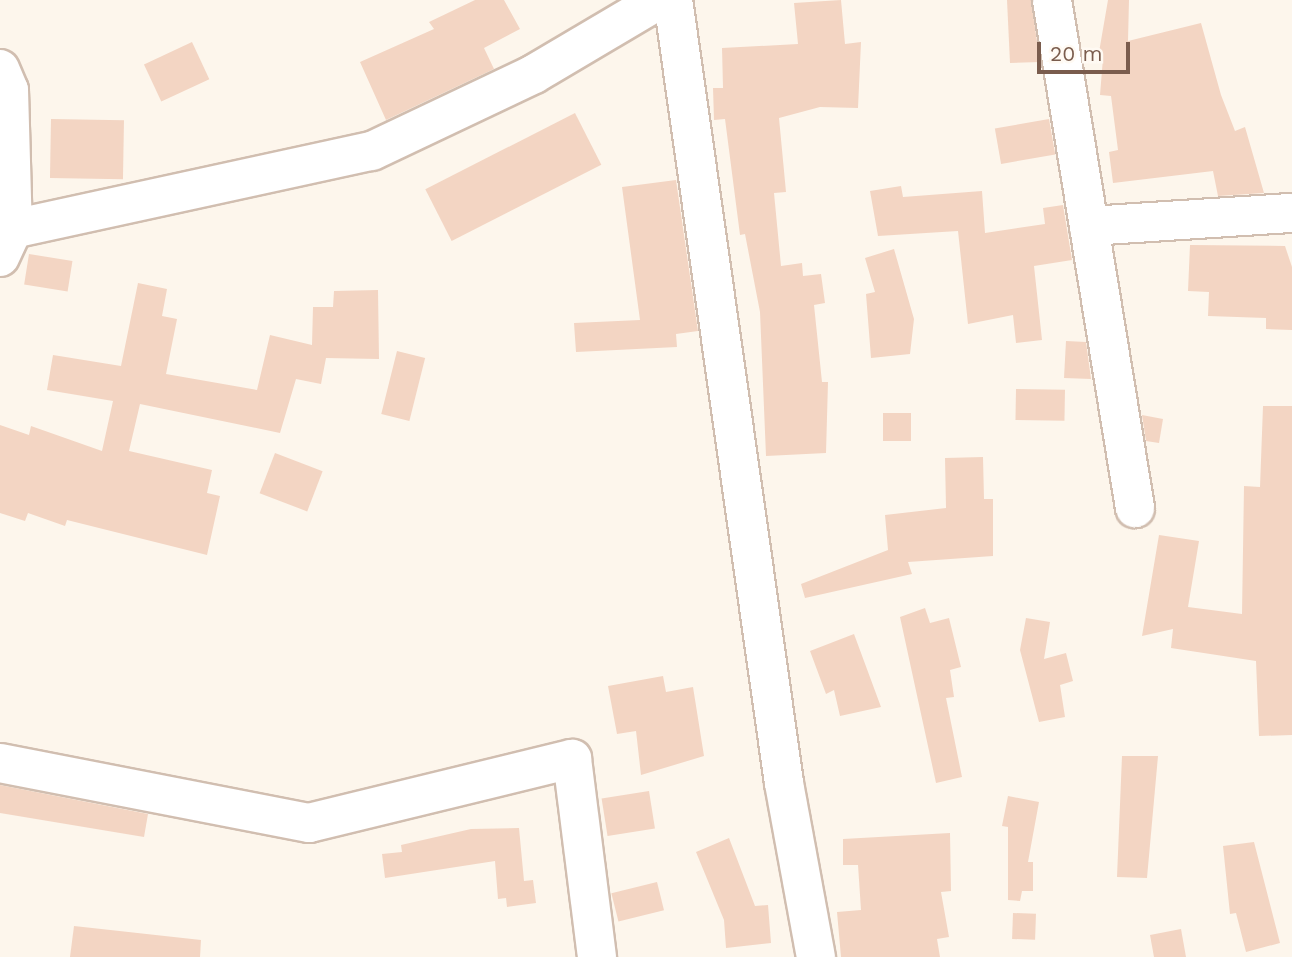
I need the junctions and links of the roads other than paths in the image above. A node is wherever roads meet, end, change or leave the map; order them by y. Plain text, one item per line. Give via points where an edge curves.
1 (659, 0) edge
2 (673, 0) edge
3 (1052, 0) edge
4 (3, 83) edge
5 (1292, 213) edge
6 (1089, 226) junction
7 (6, 243) edge
8 (1135, 508) dead end
9 (0, 763) edge
10 (597, 957) edge
11 (816, 957) edge

1 - 7 street via 534,74 372,150
2 - 11 street via 777,732
3 - 6 street
4 - 7 street
5 - 6 street
6 - 8 street
9 - 10 street via 309,823 572,759

